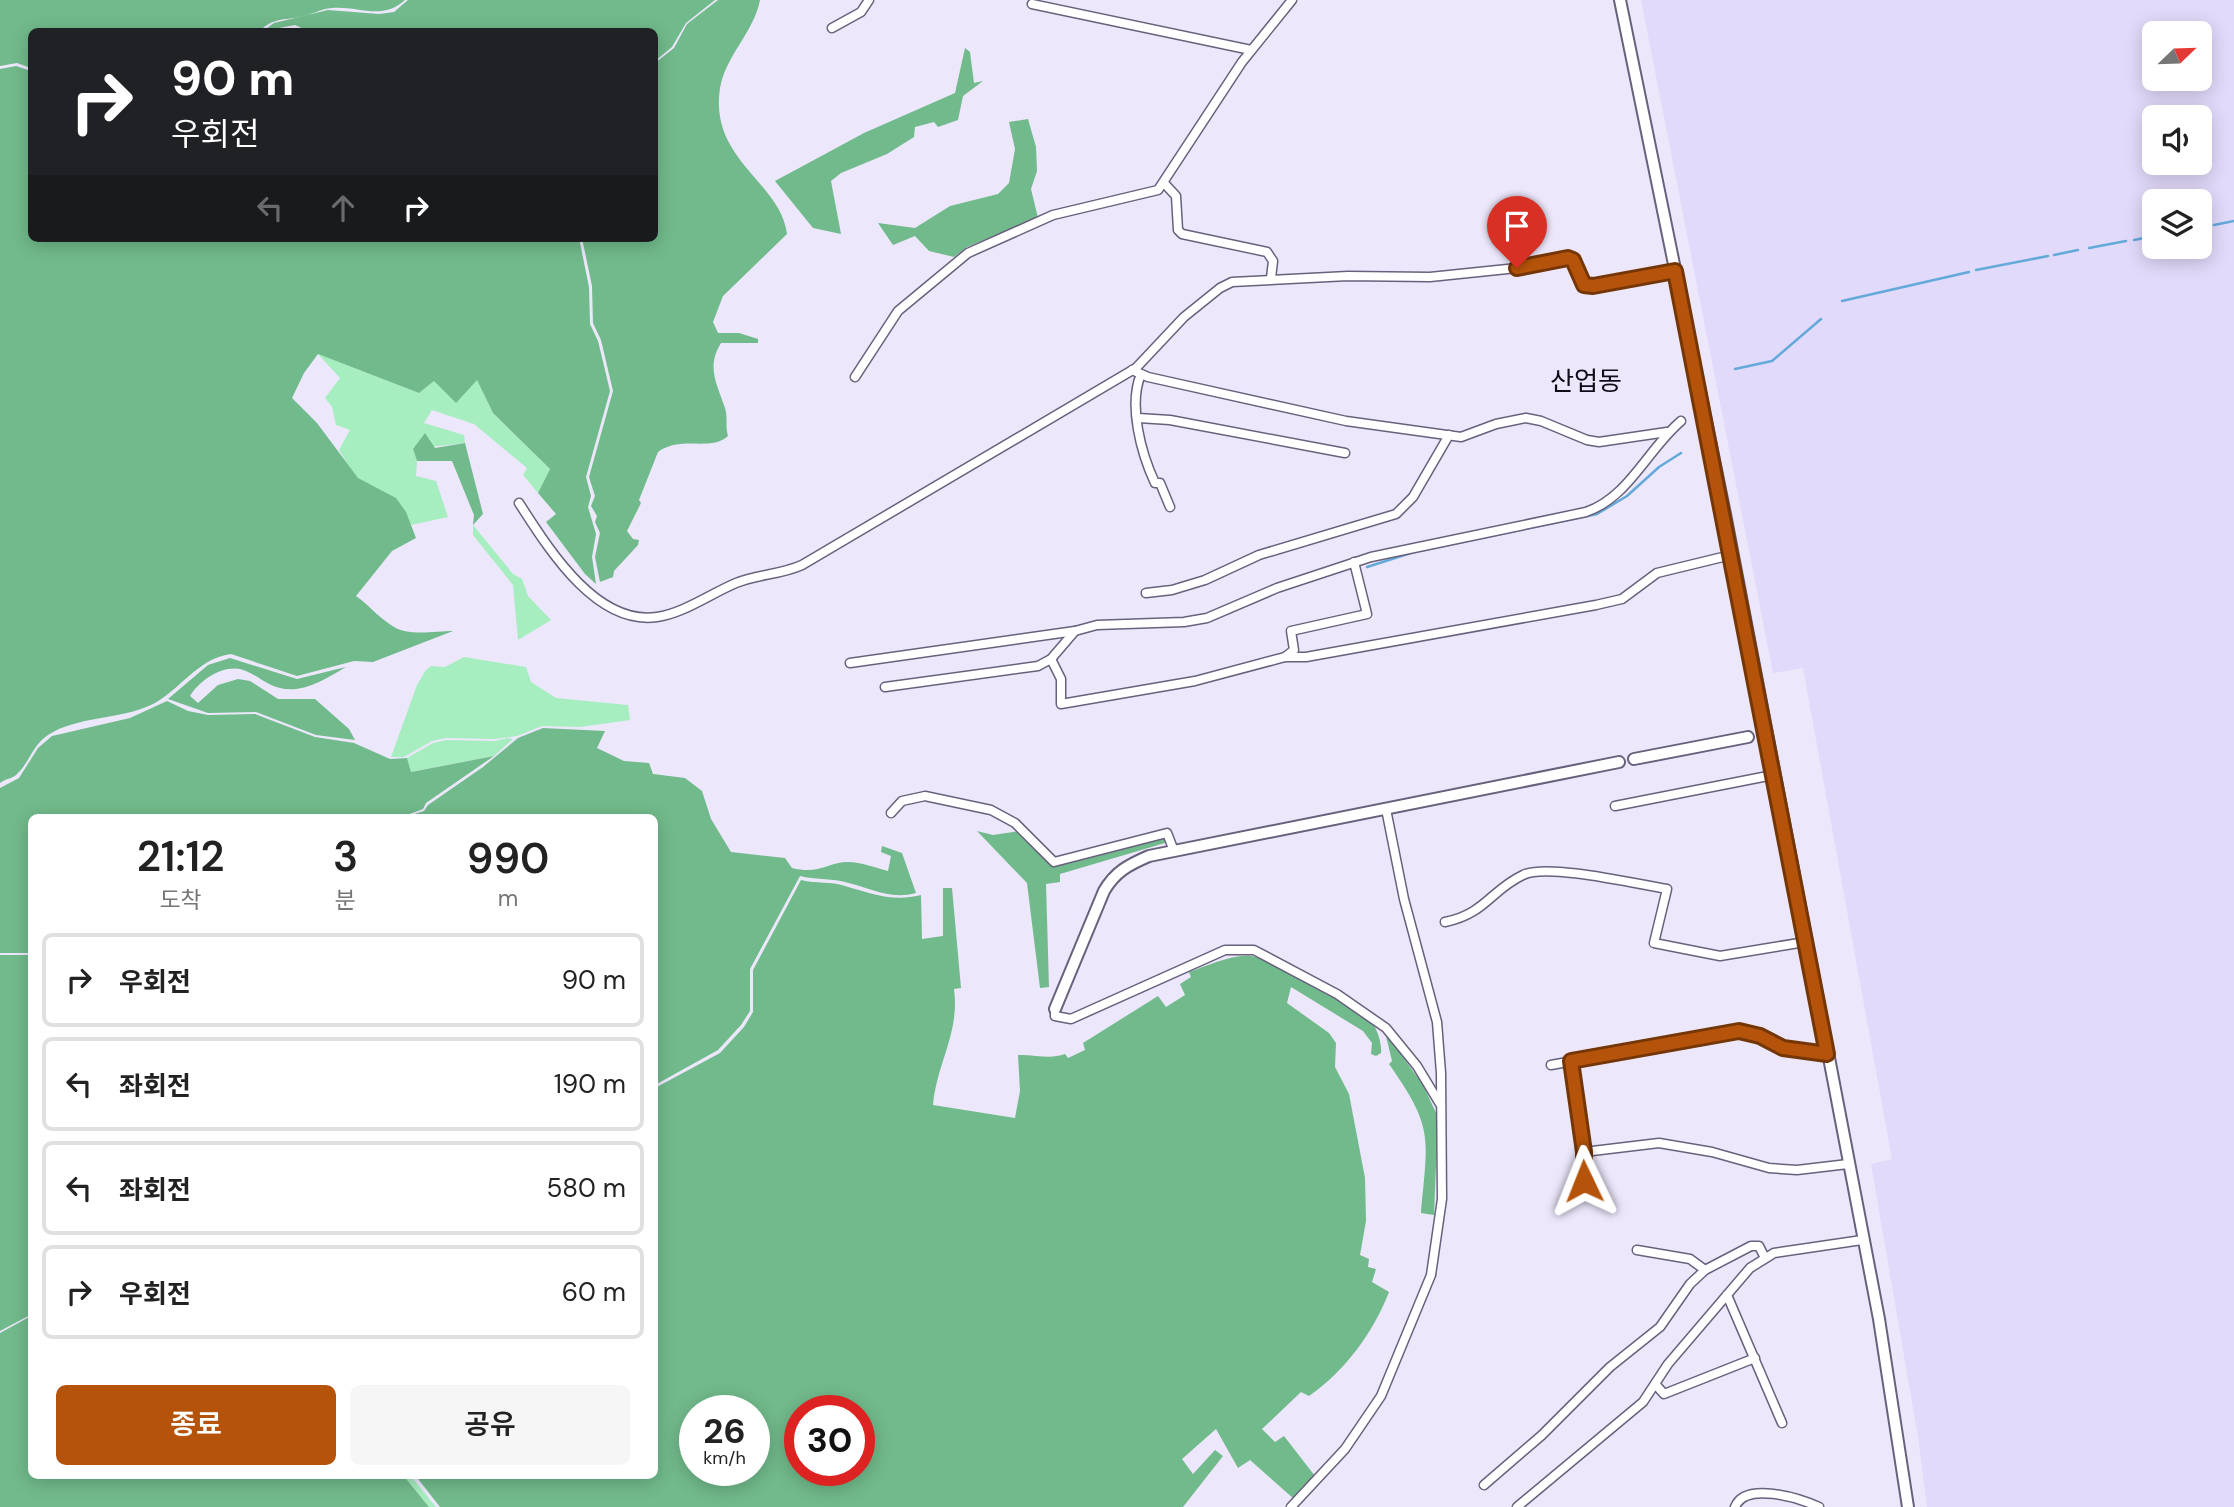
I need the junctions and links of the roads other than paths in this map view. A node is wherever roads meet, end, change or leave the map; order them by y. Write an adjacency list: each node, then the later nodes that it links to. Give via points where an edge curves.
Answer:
1 (869, 0): 5 (street, via 861,12)
2 (1292, 0): 6 (street)
3 (1620, 0): 8 (main road)
4 (1032, 4): 6 (street)
5 (832, 28)
6 (1251, 50): 7 (street)
7 (1164, 183): 9 (street, via 1176,196 1182,234 1267,252 1273,261); 11 (street, via 1151,194 1052,215 968,253 898,311)
8 (1675, 271): 9 (street, via 1584,285 1568,258 1430,277); 19 (main road)
9 (1271, 278): 10 (street, via 1239,280 1220,288 1184,317)
10 (1137, 372): 12 (street); 15 (street, via 1346,421); 17 (street, via 802,565 784,574 736,583 657,617 623,613 591,593 551,553)
11 (855, 377)
12 (1138, 418): 16 (street); 18 (street, via 1147,465)
13 (1681, 421): 14 (street)
14 (1669, 432): 15 (street, via 1600,442 1526,418 1469,435); 20 (street, via 1620,493 1602,507)
15 (1449, 435): 21 (street, via 1413,497 1396,514 1259,555 1205,580)
16 (1345, 453)
17 (519, 503)
18 (1170, 507)
19 (1731, 555): 23 (street, via 1657,573 1622,599 1596,605); 30 (main road)
20 (1354, 562): 22 (street, via 1207,618 1097,625); 23 (street, via 1367,614 1291,631 1294,650)
21 (1146, 593)
22 (1075, 631): 24 (street); 25 (street)
23 (1285, 657): 24 (street, via 1195,681 1061,704 1060,679)
24 (1051, 659): 26 (street, via 1017,670)
25 (850, 663)
26 (885, 687)
27 (1748, 737): 28 (main road)
28 (1634, 759)
29 (1619, 762): 32 (main road)
30 (1773, 775): 31 (street); 36 (main road)
31 (1615, 806)
32 (1386, 809): 34 (main road); 41 (street, via 1404,899 1433,999 1440,1047)
33 (891, 813): 34 (street, via 902,801 925,796 991,810 1015,823 1055,862 1167,832)
34 (1174, 851): 37 (main road, via 1134,862 1112,877)
35 (1445, 922): 36 (street, via 1483,907 1520,876 1545,870 1667,889 1654,943 1720,956)
36 (1805, 942): 38 (main road)
37 (1055, 1009): 41 (street, via 1059,1019 1071,1019 1226,950 1254,950 1337,994 1386,1028)
38 (1827, 1054): 39 (street, via 1783,1048 1739,1031); 43 (main road)
39 (1571, 1061): 40 (street); 42 (street)
40 (1552, 1065)
41 (1440, 1104): 54 (street, via 1442,1199 1424,1297 1381,1396 1358,1432)
42 (1584, 1152): 43 (street, via 1659,1143 1769,1168); 44 (street)
43 (1848, 1164): 45 (main road)
44 (1584, 1181)
45 (1862, 1240): 47 (street); 58 (main road, via 1896,1416)
46 (1637, 1250): 48 (street, via 1690,1259)
47 (1765, 1258): 48 (street, via 1759,1246 1751,1246); 49 (street)
48 (1705, 1270): 53 (street, via 1690,1283 1660,1327 1610,1367)
49 (1727, 1295): 50 (street); 51 (street, via 1668,1364)
50 (1755, 1358): 51 (street, via 1664,1394); 52 (street)
51 (1656, 1385): 55 (street, via 1623,1421)
52 (1782, 1423)
53 (1484, 1485)
54 (1291, 1507)
55 (1517, 1507)
56 (1735, 1507): 57 (street, via 1745,1494 1764,1493)
57 (1819, 1507)
58 (1908, 1507)

